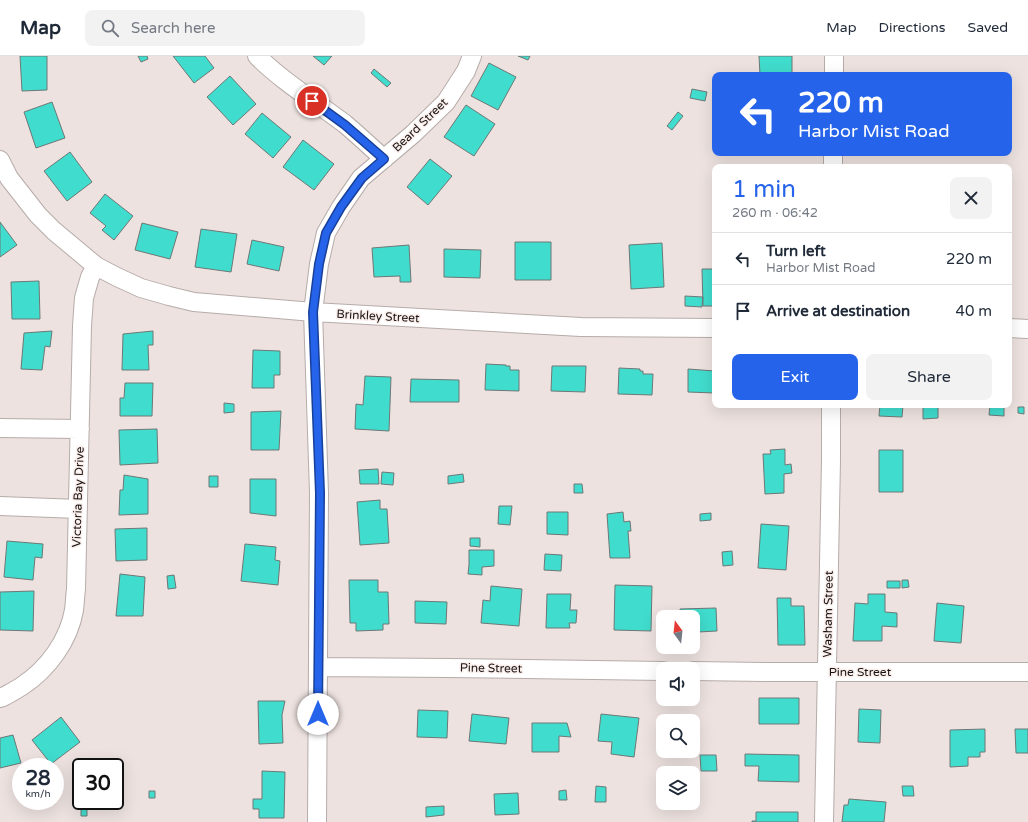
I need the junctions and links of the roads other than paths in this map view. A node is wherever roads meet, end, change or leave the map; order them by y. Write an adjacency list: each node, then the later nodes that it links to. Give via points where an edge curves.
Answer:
1 (257, 56): 5 (street)
2 (472, 56): 5 (street, Beard Street, via 466,71 446,102)
3 (834, 56): 4 (street)
4 (834, 72)
5 (384, 159): 8 (street, Beard Street, via 362,178 326,233)
6 (0, 160): 7 (street, Brinkley Street, via 10,178 38,215)
7 (96, 266): 8 (street, Brinkley Street, via 140,288 194,302); 14 (street, Victoria Bay Drive, via 84,298)
8 (313, 312): 9 (street, Brinkley Street, via 581,327); 17 (street, Beard Street, via 320,493)
9 (712, 328)
10 (1012, 328): 11 (street)
11 (1028, 328)
12 (831, 408): 20 (street, Washam Street)
13 (0, 428): 14 (street)
14 (80, 429): 16 (street, Victoria Bay Drive)
15 (0, 506): 16 (street)
16 (78, 509): 22 (street, Victoria Bay Drive, via 74,610 69,630 61,646 38,673 23,686)
17 (318, 667): 18 (street, Pine Street); 23 (street, Beard Street)
18 (656, 671)
19 (700, 671): 20 (street, Pine Street)
20 (827, 672): 21 (street, Pine Street); 24 (street, Washam Street)
21 (1028, 672)
22 (0, 698)
23 (317, 822)
24 (824, 822)

